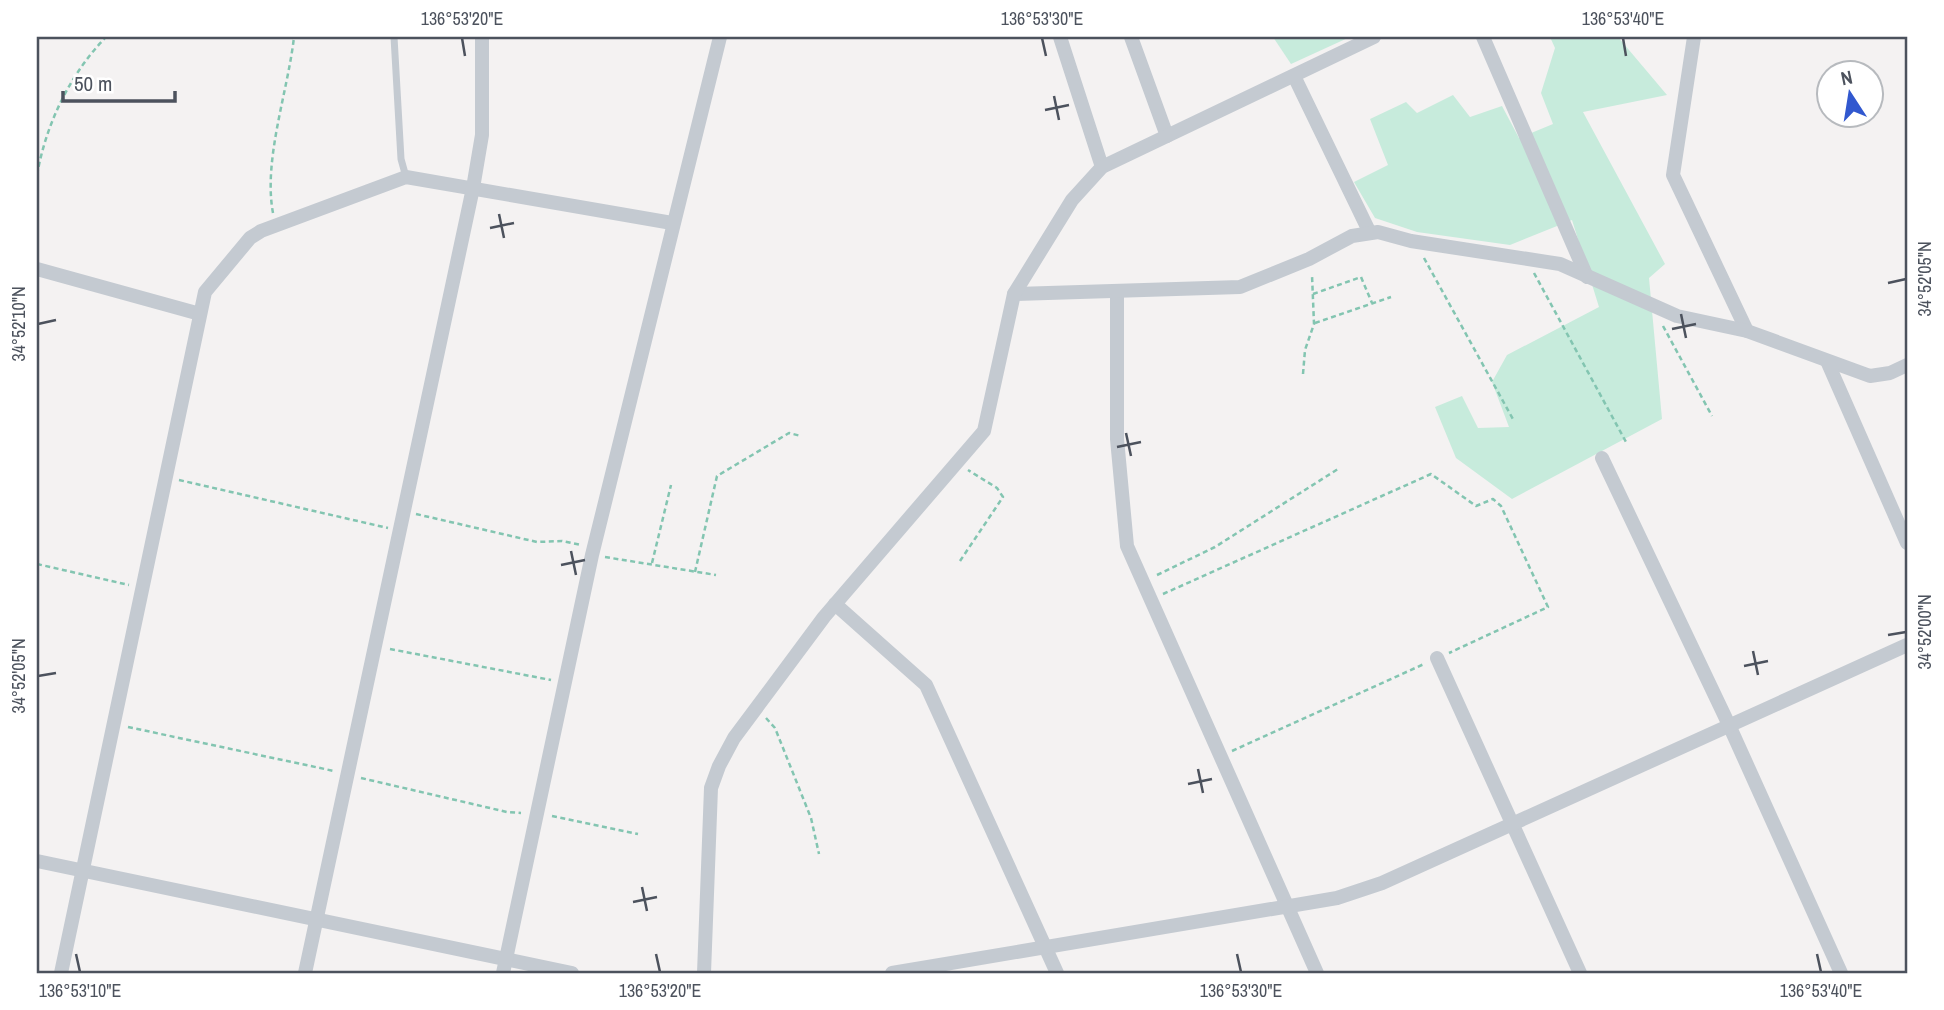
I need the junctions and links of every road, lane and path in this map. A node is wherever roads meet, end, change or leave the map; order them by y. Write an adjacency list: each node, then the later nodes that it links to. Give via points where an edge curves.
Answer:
1 (106, 37): 14 (path, via 70,84 47,136)
2 (294, 37): 19 (path, via 270,190)
3 (394, 37): 15 (lane)
4 (482, 37): 16 (street, via 482,135)
5 (720, 37): 18 (street)
6 (1060, 37): 13 (street)
7 (1131, 37): 12 (street)
8 (1374, 37): 11 (street)
9 (1483, 37): 26 (street)
10 (1694, 37): 35 (street, via 1673,175)
11 (1294, 76): 12 (street); 20 (street)
12 (1167, 136): 13 (street)
13 (1102, 167): 28 (street, via 1072,200)
14 (37, 175)
15 (406, 177): 16 (street); 19 (street)
16 (473, 188): 18 (street); 48 (street)
17 (37, 215): 22 (path)
18 (673, 223): 51 (street)
19 (277, 224): 33 (street, via 250,238 205,292)
20 (1368, 231): 21 (street); 23 (street)
21 (1417, 242): 24 (street); 40 (path)
22 (37, 248)
23 (1309, 259): 27 (street, via 1240,287); 29 (path)
24 (1531, 261): 26 (street, via 1560,264); 42 (path)
25 (37, 269): 33 (street)
26 (1587, 276): 32 (street)
27 (1117, 291): 28 (street); 57 (street, via 1116,439 1121,496 1127,546)
28 (1014, 294): 44 (street, via 988,422)
29 (1313, 294): 31 (path, via 1361,277); 34 (path)
30 (1391, 296): 31 (path)
31 (1372, 303): 34 (path)
32 (1661, 310): 35 (street); 39 (path, via 1662,323)
33 (200, 314): 46 (street)
34 (1314, 324): 38 (path)
35 (1747, 331): 36 (street)
36 (1827, 361): 37 (street, via 1870,376); 50 (street)
37 (1907, 365)
38 (1303, 374)
39 (1712, 415)
40 (1514, 421)
41 (801, 436): 55 (path, via 789,433 717,476)
42 (1626, 442)
43 (1602, 458): 67 (street)
44 (956, 463): 52 (path, via 997,488 1003,497); 60 (street)
45 (1338, 469): 57 (path, via 1215,547)
46 (166, 477): 49 (path); 58 (street)
47 (671, 485): 54 (path)
48 (402, 509): 49 (street); 51 (path, via 537,542 562,541)
49 (398, 530): 61 (street)
50 (1907, 543)
51 (593, 552): 54 (path); 64 (street)
52 (960, 561)
53 (37, 564): 58 (path)
54 (652, 565): 55 (path)
55 (695, 572): 56 (path)
56 (716, 575)
57 (1143, 582): 59 (street)
58 (142, 588): 66 (street)
59 (1151, 599): 63 (path, via 1431,474 1476,506 1493,499 1501,506 1548,607); 68 (street)
60 (835, 604): 65 (street); 78 (street, via 926,685)
61 (373, 644): 64 (path, via 524,677); 69 (street)
62 (1907, 645): 67 (street)
63 (1437, 658): 68 (path); 71 (street)
64 (565, 681): 70 (street)
65 (756, 708): 73 (path, via 775,729 786,754 811,818); 83 (street, via 729,748 711,788)
66 (114, 724): 69 (path); 75 (street)
67 (1729, 725): 71 (street); 88 (street)
68 (1219, 756): 76 (street)
69 (346, 773): 70 (path, via 507,812); 77 (street)
70 (537, 813): 72 (path); 79 (street)
71 (1511, 824): 76 (street, via 1382,883); 87 (street)
72 (638, 834)
73 (819, 854)
74 (37, 861): 75 (street)
75 (83, 871): 77 (street); 80 (street)
76 (1288, 909): 78 (street); 86 (street)
77 (316, 921): 79 (street); 81 (street)
78 (1045, 948): 84 (street); 85 (street)
79 (504, 967): 82 (street)
80 (61, 973)
81 (305, 973)
82 (572, 973)
83 (704, 973)
84 (892, 973)
85 (1057, 973)
86 (1317, 973)
87 (1580, 973)
88 (1841, 973)

